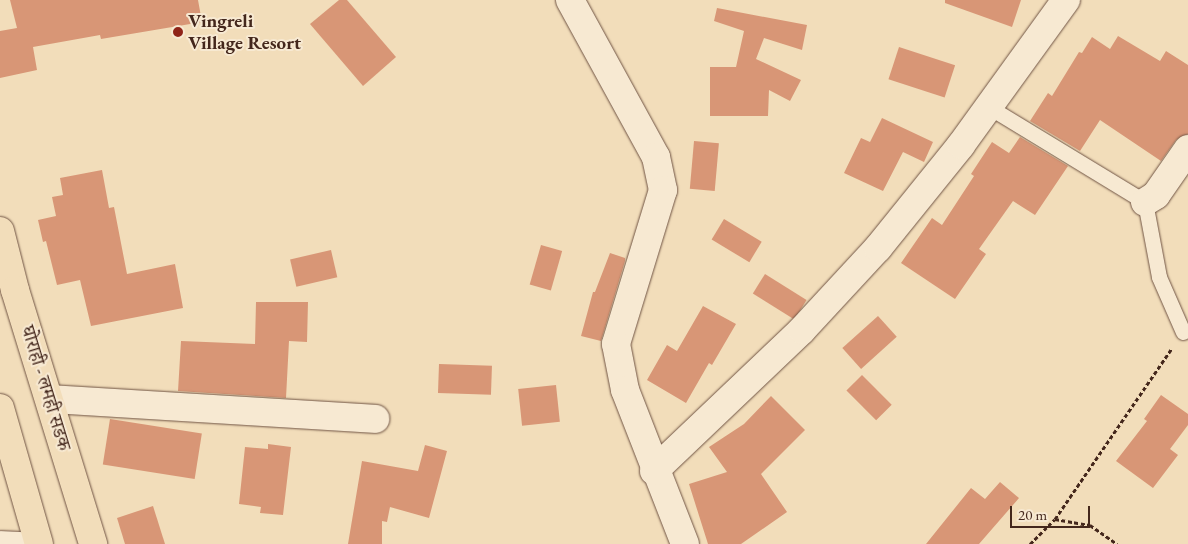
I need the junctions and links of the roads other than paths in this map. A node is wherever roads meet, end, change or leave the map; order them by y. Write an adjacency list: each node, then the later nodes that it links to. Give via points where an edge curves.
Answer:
1 (570, 0): 11 (street, via 656,157 663,190 616,344 624,390)
2 (1066, 0): 3 (street)
3 (989, 107): 5 (lane); 11 (street, via 872,255 802,330)
4 (1188, 149): 5 (street, via 1156,194)
5 (1145, 202): 7 (lane, via 1159,277)
6 (0, 231): 8 (main road, घोराही - लमही सडक, via 15,290)
7 (1183, 332)
8 (50, 398): 10 (street); 14 (main road, घोराही - लमही सडक)
9 (0, 408): 13 (main road)
10 (375, 419)
11 (654, 471): 15 (street)
12 (0, 538): 13 (lane)
13 (38, 542)
14 (93, 544)
15 (685, 544)

